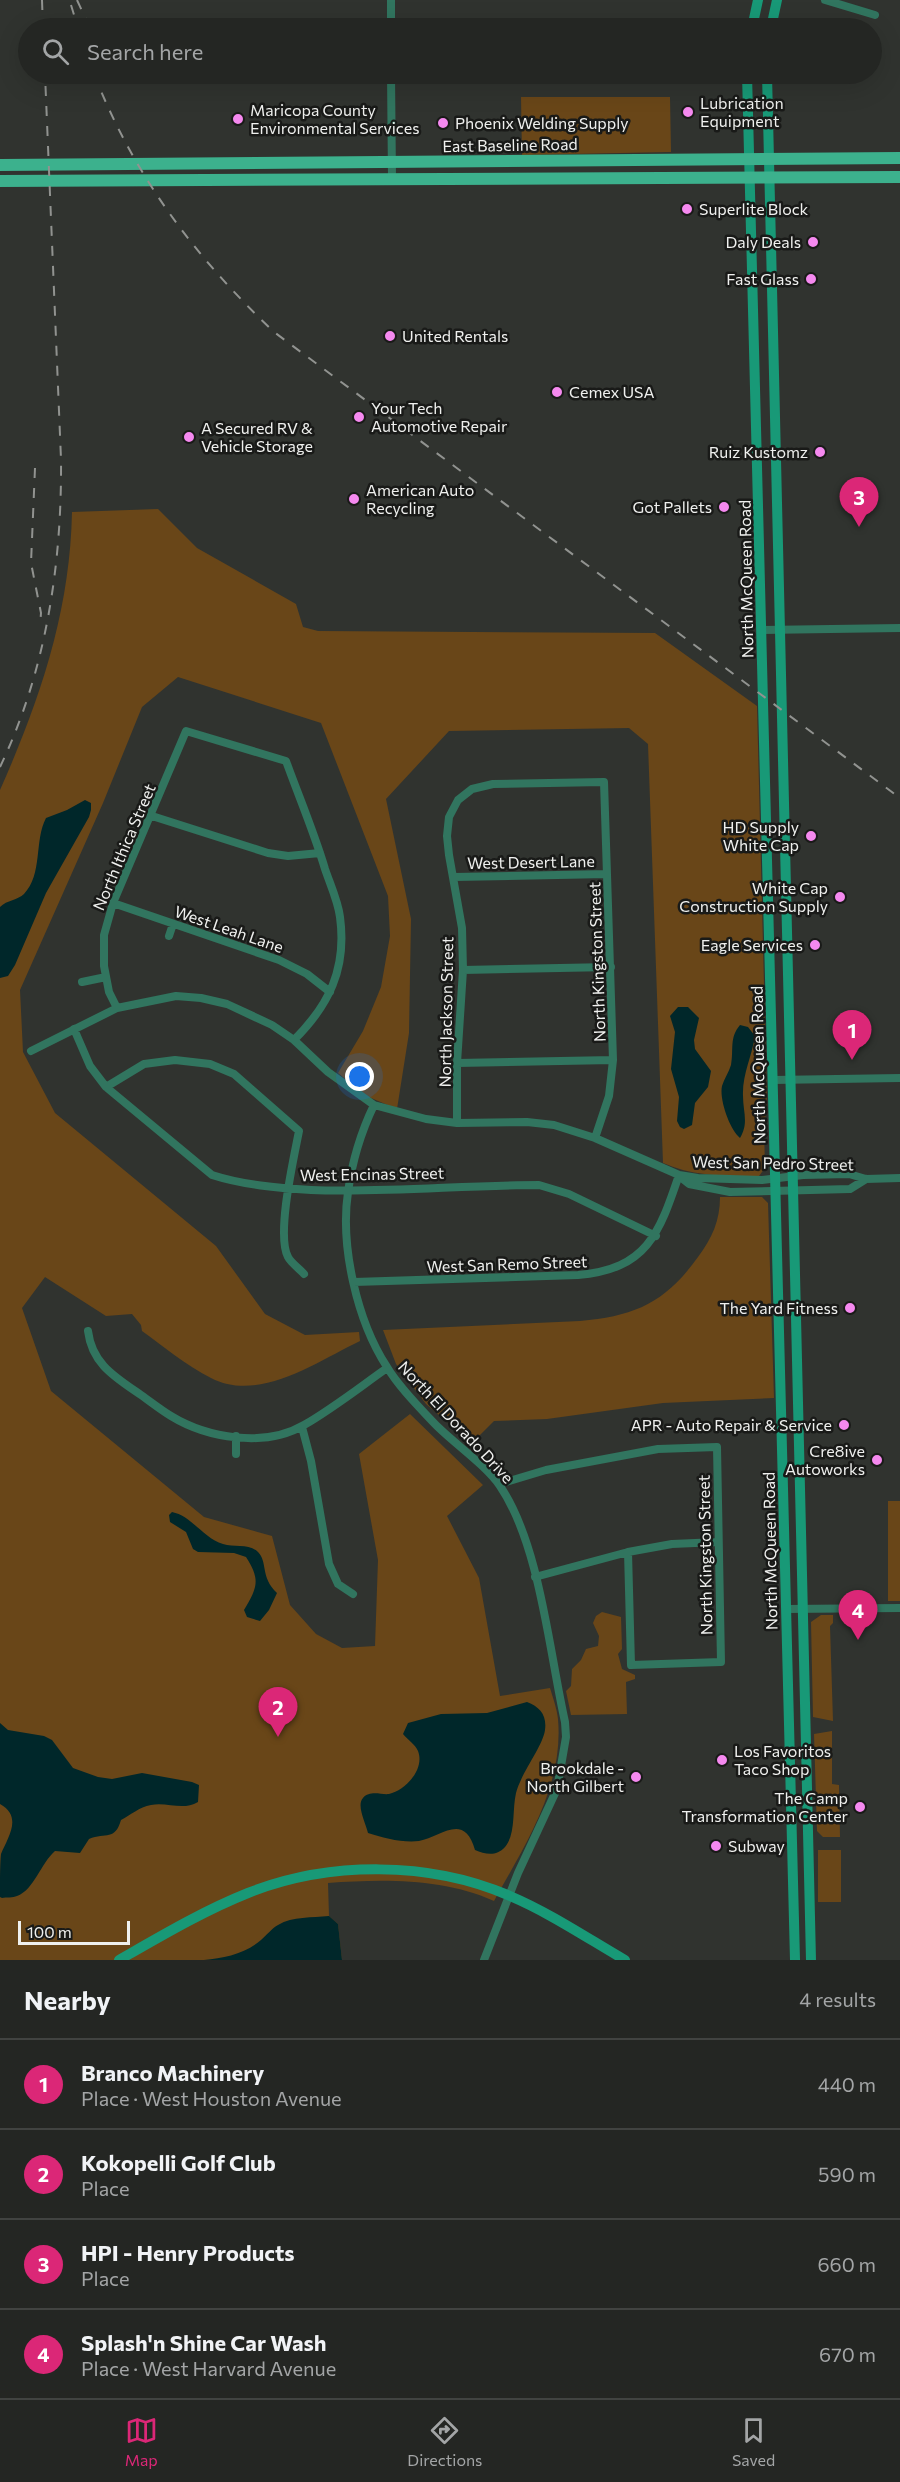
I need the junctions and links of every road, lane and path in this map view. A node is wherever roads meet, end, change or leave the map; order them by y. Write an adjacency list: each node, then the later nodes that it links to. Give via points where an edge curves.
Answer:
1 (391, 0): 6 (street)
2 (758, 0): 7 (main road)
3 (777, 0): 8 (main road)
4 (825, 0): 5 (street)
5 (875, 15)
6 (391, 18)
7 (754, 18)
8 (773, 18)
9 (391, 84): 14 (street)
10 (747, 84): 19 (main road, North McQueen Road)
11 (767, 84): 20 (main road, North McQueen Road)
12 (900, 158): 20 (main road, East Baseline Road)
13 (602, 160): 15 (main road, East Baseline Road); 19 (main road, East Baseline Road); 22 (main road, via 582,168 525,170)
14 (391, 162): 15 (main road, East Baseline Road); 17 (main road, East Baseline Road); 24 (street)
15 (507, 162): 25 (main road, via 498,170 467,172)
16 (223, 163): 17 (main road, East Baseline Road); 18 (main road, East Baseline Road); 26 (main road, via 180,174)
17 (274, 163): 23 (main road, via 264,171)
18 (0, 165)
19 (749, 168): 20 (main road, East Baseline Road); 20 (main road, East Baseline Road); 22 (main road, East Baseline Road); 28 (main road, North McQueen Road)
20 (769, 169): 21 (main road, East Baseline Road); 29 (main road, North McQueen Road)
21 (900, 177)
22 (519, 178): 25 (main road, East Baseline Road)
23 (226, 179): 24 (main road, East Baseline Road); 26 (main road, East Baseline Road)
24 (392, 179): 25 (main road, East Baseline Road)
25 (444, 179)
26 (174, 180): 27 (main road, East Baseline Road)
27 (0, 181)
28 (755, 370): 29 (main road); 31 (main road, North McQueen Road)
29 (774, 370): 32 (main road, North McQueen Road)
30 (900, 628): 32 (street)
31 (762, 630): 32 (street); 37 (main road, North McQueen Road)
32 (779, 630): 36 (main road, North McQueen Road)
33 (604, 782): 38 (street, North Kingston Street); 39 (street, North Jackson Street, via 493,784 472,789 458,800 449,817 447,836)
34 (152, 816): 35 (street, via 268,853); 35 (street, North Ithica Street, via 186,731 286,761); 40 (street, North Ithica Street)
35 (320, 853): 47 (street, via 340,916 341,954)
36 (785, 867): 37 (main road); 55 (main road, North McQueen Road)
37 (768, 868): 56 (main road, North McQueen Road)
38 (607, 874): 39 (street, West Desert Lane); 43 (street, North Kingston Street)
39 (454, 877): 44 (street, North Jackson Street, via 462,928)
40 (113, 903): 41 (street, West Leah Lane); 45 (street, North Ithica Street, via 104,934)
41 (173, 924): 42 (street); 47 (street, West Leah Lane, via 279,960 307,974)
42 (169, 936)
43 (611, 967): 44 (street); 52 (street, North Kingston Street)
44 (462, 970): 53 (street, North Jackson Street)
45 (106, 977): 46 (street); 48 (street, North Ithica Street)
46 (82, 982)
47 (330, 992): 50 (street, via 315,1019)
48 (117, 1008): 49 (street, West San Pedro Street); 50 (street, West San Pedro Street, via 176,996 201,998 252,1015)
49 (74, 1029): 51 (street, West San Pedro Street); 57 (street, West Encinas Street, via 90,1066)
50 (294, 1041): 58 (street, West San Pedro Street)
51 (31, 1051)
52 (614, 1060): 53 (street); 60 (street, North Kingston Street, via 609,1096)
53 (457, 1063): 59 (street, North Jackson Street)
54 (900, 1078): 55 (street)
55 (791, 1079): 56 (street); 62 (main road, North McQueen Road)
56 (773, 1080): 63 (main road, North McQueen Road)
57 (106, 1087): 66 (street, West Encinas Street, via 212,1175); 66 (street, via 144,1064 175,1060 210,1064 234,1074 299,1131)
58 (374, 1105): 59 (street, West San Pedro Street); 67 (street, North El Dorado Drive, via 361,1133)
59 (457, 1123): 60 (street, West San Pedro Street, via 527,1122 554,1125)
60 (595, 1138): 61 (street, West San Pedro Street)
61 (678, 1175): 63 (street, West San Pedro Street, via 720,1180); 68 (street, West San Pedro Street, via 689,1184 708,1189); 70 (street, West San Remo Street)
62 (793, 1178): 63 (street, West San Pedro Street); 64 (street, West San Pedro Street, via 849,1174); 69 (main road, North McQueen Road)
63 (776, 1179): 68 (main road, North McQueen Road)
64 (866, 1179): 65 (street, West San Pedro Street); 69 (street, West San Pedro Street, via 850,1189)
65 (900, 1179)
66 (287, 1188): 67 (street, West Encinas Street); 71 (street, via 287,1257)
67 (348, 1191): 70 (street, West Encinas Street, via 539,1185 569,1194); 72 (street, North El Dorado Drive, via 346,1216)
68 (776, 1191): 69 (street, West San Pedro Street); 84 (main road, North McQueen Road)
69 (793, 1191): 85 (main road, North McQueen Road)
70 (656, 1236): 72 (street, West San Remo Street, via 638,1254 614,1269 596,1274)
71 (304, 1274)
72 (354, 1282): 74 (street, North El Dorado Drive, via 366,1322)
73 (88, 1331): 76 (street, via 93,1354 124,1383 171,1417 216,1435)
74 (387, 1368): 75 (street); 78 (street, North El Dorado Drive, via 434,1424)
75 (302, 1426): 76 (street, via 275,1436); 82 (street, via 329,1564 338,1584)
76 (236, 1436): 77 (street)
77 (236, 1454)
78 (499, 1484): 79 (street, North Kingston Street, via 546,1470 658,1449 717,1447); 81 (street, North El Dorado Drive, via 529,1551)
79 (718, 1542): 80 (street); 80 (street, North Kingston Street, via 721,1662 631,1665)
80 (628, 1552): 81 (street)
81 (535, 1577): 88 (street, North El Dorado Drive, via 566,1737 557,1789)
82 (353, 1594)
83 (900, 1608): 85 (street)
84 (786, 1609): 85 (street); 86 (main road, North McQueen Road)
85 (803, 1609): 87 (main road, North McQueen Road)
86 (790, 1770): 87 (main road); 92 (main road, North McQueen Road)
87 (807, 1770): 93 (main road, North McQueen Road)
88 (509, 1895): 89 (main road, via 457,1878 420,1873 372,1869 325,1873 269,1885 230,1900); 90 (street, North El Dorado Drive); 91 (main road)
89 (119, 1960)
90 (484, 1960)
91 (625, 1960)
92 (795, 1960)
93 (812, 1960)

